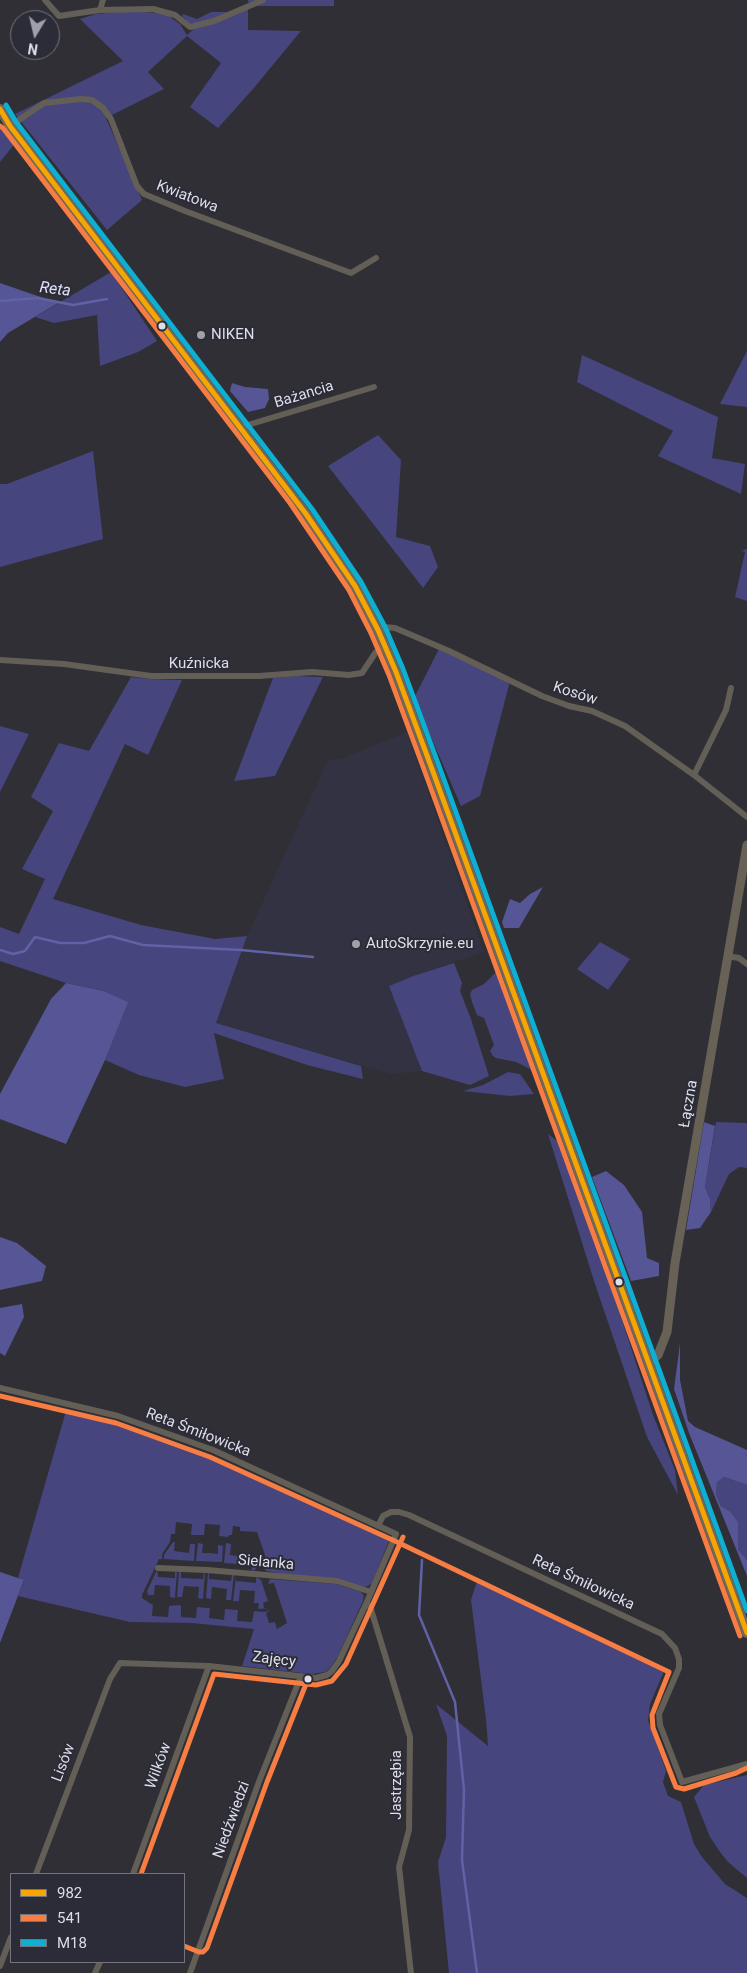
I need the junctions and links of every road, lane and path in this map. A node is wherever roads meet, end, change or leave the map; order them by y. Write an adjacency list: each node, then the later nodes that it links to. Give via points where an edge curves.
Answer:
1 (45, 0): 4 (street, via 59,16)
2 (103, 0): 4 (street)
3 (263, 0): 4 (street, via 214,21 190,27 175,15 153,9)
4 (100, 10)
5 (0, 109): 6 (main road)
6 (6, 122): 7 (street, Kwiatowa, via 44,103 92,100 111,120 137,186 144,194 351,273); 9 (main road)
7 (376, 258)
8 (374, 387): 9 (street, Bażancia)
9 (241, 427): 10 (main road, via 328,544)
10 (378, 630): 11 (main road); 14 (street, Kosów, via 390,627 404,632 542,696 592,711 625,726)
11 (385, 645): 12 (street, Kuźnicka, via 376,652 362,673 349,675 312,672 259,676 150,676 64,664); 19 (main road)
12 (0, 660)
13 (731, 688): 14 (street, via 726,710)
14 (694, 775): 15 (street, Kosów)
15 (747, 818)
16 (747, 845): 17 (street, Łączna)
17 (727, 956): 18 (street, via 739,958); 19 (street, Łączna, via 666,1332 658,1355)
18 (747, 964)
19 (649, 1363): 26 (main road)
20 (0, 1388): 21 (street, Reta Śmiłowicka, via 118,1416 214,1450)
21 (378, 1526): 22 (street, Reta Śmiłowicka); 32 (street, Reta Śmiłowicka, via 383,1516 391,1512 409,1515 662,1634 675,1648 679,1659 659,1714 660,1724 682,1782)
22 (396, 1534): 24 (street, Zajęcy)
23 (158, 1568): 24 (street, Sielanka, via 338,1581)
24 (371, 1592): 25 (street, Zajęcy)
25 (366, 1604): 29 (street, Zajęcy, via 332,1671 316,1678); 38 (street, Jastrzębia, via 370,1606 410,1737 409,1830 399,1867)
26 (747, 1633)
27 (120, 1663): 28 (street, Zajęcy); 33 (street, Lisów, via 110,1680)
28 (208, 1666): 29 (street, Zajęcy); 34 (street, Wilków)
29 (301, 1676): 37 (street, Niedźwiedzi)
30 (747, 1759): 32 (street)
31 (747, 1764): 32 (street)
32 (734, 1766)
33 (36, 1873)
34 (133, 1873)
35 (10, 1940): 36 (street)
36 (0, 1966)
37 (190, 1973)
38 (411, 1973)

